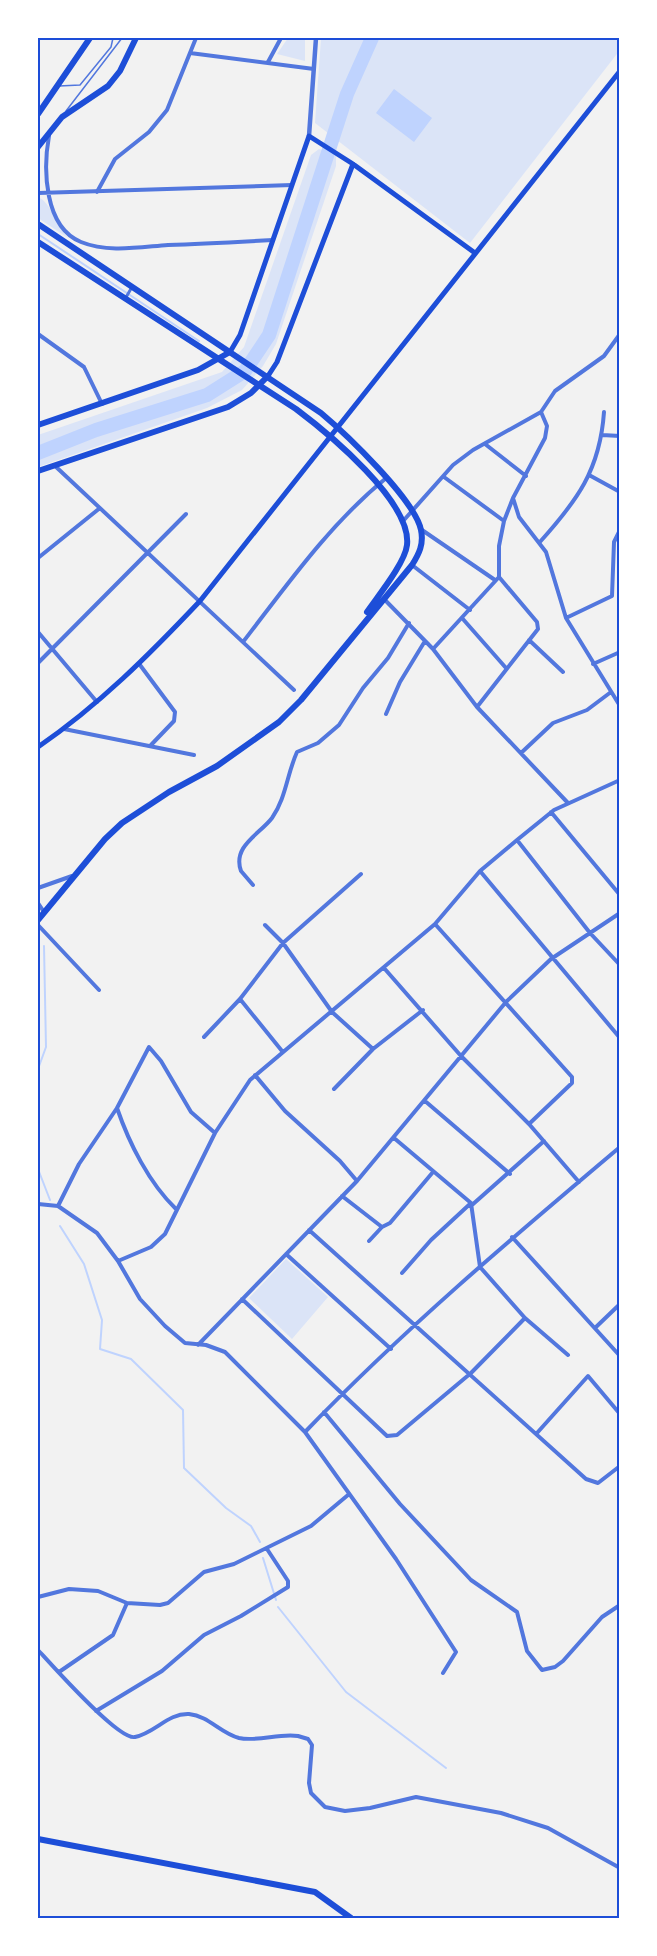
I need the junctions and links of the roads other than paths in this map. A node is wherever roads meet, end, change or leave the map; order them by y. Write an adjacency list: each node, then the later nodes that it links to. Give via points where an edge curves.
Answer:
1 (90, 38): 12 (main road)
2 (113, 38): 12 (lane, via 111,47 80,85)
3 (122, 38): 14 (lane)
4 (136, 38): 14 (main road, via 120,72 108,86)
5 (196, 38): 8 (street)
6 (281, 38): 9 (street)
7 (316, 38): 10 (street)
8 (190, 53): 9 (street); 22 (street, via 167,110 149,132 115,159)
9 (268, 62): 10 (street)
10 (314, 69): 16 (street)
11 (620, 71): 26 (main road)
12 (56, 85): 13 (main road)
13 (38, 114)
14 (62, 117): 15 (main road)
15 (49, 132): 17 (main road); 20 (street, via 44,161)
16 (309, 136): 18 (main road); 19 (main road)
17 (38, 147)
18 (353, 165): 26 (main road); 33 (main road, via 277,362)
19 (292, 185): 22 (street); 24 (main road)
20 (47, 191): 21 (street); 22 (street); 24 (street, via 60,223 69,234 95,246)
21 (38, 193)
22 (97, 193)
23 (38, 224): 27 (main road)
24 (273, 240): 31 (main road)
25 (39, 243): 28 (main road)
26 (475, 253): 39 (main road)
27 (132, 287): 28 (street); 31 (main road)
28 (125, 298): 32 (main road)
29 (38, 334): 35 (street, via 84,367)
30 (620, 334): 36 (street, via 604,356 555,391)
31 (232, 353): 32 (main road); 33 (main road)
32 (220, 359): 34 (main road); 35 (main road)
33 (267, 375): 34 (main road); 39 (main road)
34 (258, 383): 41 (main road); 44 (main road, via 228,407)
35 (102, 404): 38 (main road)
36 (541, 412): 43 (street); 46 (street, via 545,438)
37 (604, 412): 40 (street)
38 (38, 425)
39 (337, 427): 41 (main road); 49 (main road)
40 (602, 435): 42 (street); 47 (street)
41 (331, 436): 50 (main road); 66 (main road)
42 (620, 436)
43 (485, 444): 46 (street); 48 (street, via 453,465)
44 (54, 465): 45 (main road); 53 (street)
45 (38, 471)
46 (526, 476): 52 (street)
47 (589, 476): 51 (street); 60 (street, via 570,509)
48 (444, 477): 54 (street); 57 (street)
49 (385, 479): 50 (street); 54 (main road)
50 (378, 485): 56 (main road); 74 (street, via 320,544)
51 (620, 492)
52 (513, 498): 57 (street); 60 (street, via 519,517)
53 (100, 508): 61 (street); 62 (street)
54 (412, 512): 56 (street); 58 (main road)
55 (186, 514): 61 (street)
56 (404, 520): 65 (main road, via 407,546)
57 (504, 521): 64 (street)
58 (421, 530): 63 (main road, via 420,552); 64 (street)
59 (620, 530): 69 (street, via 614,542 612,596)
60 (539, 543): 69 (street, via 553,568)
61 (149, 554): 66 (street); 75 (street)
62 (38, 558)
63 (412, 565): 65 (main road); 67 (street)
64 (497, 579): 67 (street); 72 (street, via 537,622 538,629)
65 (381, 596): 70 (street); 100 (main road, via 301,700 279,722 217,766 122,823)
66 (200, 602): 74 (street); 80 (main road)
67 (470, 610): 68 (street)
68 (462, 618): 76 (street); 81 (street)
69 (567, 618): 79 (street)
70 (409, 622): 73 (street); 101 (street, via 339,725 318,743 297,752 276,811 245,844 241,855 241,871)
71 (38, 632): 75 (street)
72 (529, 640): 81 (street); 82 (street)
73 (425, 641): 76 (street); 88 (street)
74 (243, 642): 83 (street)
75 (51, 648): 78 (street); 85 (street)
76 (433, 649): 87 (street)
77 (620, 652): 79 (street)
78 (38, 663)
79 (592, 664): 84 (street)
80 (140, 665): 85 (main road); 90 (street, via 175,712 174,721)
81 (506, 668): 87 (street)
82 (563, 672)
83 (294, 690)
84 (611, 692): 86 (street); 92 (street, via 587,710 553,723)
85 (98, 702): 89 (main road)
86 (620, 706)
87 (477, 707): 92 (street)
88 (386, 714)
89 (64, 729): 90 (street); 91 (main road)
90 (151, 745): 93 (street)
91 (38, 747)
92 (521, 753): 95 (street)
93 (194, 755)
94 (620, 780): 95 (street)
95 (568, 803): 96 (street)
96 (551, 812): 97 (street); 103 (street)
97 (517, 840): 98 (street); 111 (street)
98 (480, 871): 108 (street); 113 (street)
99 (361, 874): 112 (street)
100 (72, 876): 102 (street); 105 (main road)
101 (253, 885)
102 (38, 888)
103 (620, 895)
104 (38, 903): 105 (street)
105 (44, 912): 107 (main road)
106 (620, 913): 111 (street)
107 (38, 920)
108 (435, 924): 115 (street); 118 (street)
109 (38, 925): 116 (street)
110 (265, 926): 112 (street)
111 (590, 933): 113 (street); 114 (street)
112 (283, 943): 117 (street); 120 (street)
113 (551, 959): 118 (street); 122 (street)
114 (620, 965)
115 (384, 968): 119 (street); 120 (street)
116 (99, 990)
117 (240, 999): 121 (street); 124 (street)
118 (506, 1002): 125 (street); 130 (street, via 573,1080)
119 (423, 1010): 123 (street); 125 (street)
120 (332, 1012): 123 (street); 124 (street)
121 (204, 1037)
122 (620, 1038)
123 (373, 1049): 127 (street)
124 (282, 1051): 126 (street)
125 (461, 1056): 128 (street); 130 (street)
126 (255, 1076): 131 (street); 137 (street)
127 (334, 1089)
128 (425, 1101): 132 (street); 136 (street)
129 (117, 1108): 131 (street, via 149,1047 162,1061 191,1112); 142 (street); 143 (street, via 158,1189)
130 (529, 1124): 133 (street)
131 (215, 1133): 143 (street)
132 (393, 1138): 135 (street); 137 (street)
133 (544, 1141): 136 (street); 138 (street)
134 (620, 1147): 138 (street)
135 (433, 1172): 141 (street); 144 (street, via 390,1223)
136 (510, 1174): 141 (street)
137 (357, 1181): 139 (street)
138 (579, 1182): 146 (street)
139 (342, 1196): 144 (street); 145 (street)
140 (38, 1204): 142 (street)
141 (472, 1204): 150 (street); 151 (street, via 431,1240)
142 (58, 1206): 149 (street, via 97,1233)
143 (176, 1209): 149 (street, via 159,1241)
144 (382, 1227): 147 (street)
145 (309, 1230): 148 (street); 155 (street)
146 (512, 1237): 150 (street); 156 (street)
147 (369, 1241)
148 (286, 1254): 152 (street); 158 (street)
149 (118, 1261): 157 (street, via 140,1299 165,1326 185,1343)
150 (480, 1268): 154 (street); 155 (street)
151 (402, 1273)
152 (242, 1299): 157 (street); 162 (street)
153 (620, 1304): 156 (street)
154 (525, 1318): 159 (street); 161 (street)
155 (415, 1327): 158 (street); 161 (street)
156 (596, 1327): 160 (street)
157 (197, 1345): 165 (street, via 225,1352)
158 (391, 1348): 162 (street)
159 (568, 1355)
160 (620, 1356)
161 (471, 1373): 162 (street, via 397,1435 387,1436); 166 (street)
162 (341, 1395): 163 (street)
163 (324, 1413): 165 (street); 172 (street, via 400,1504 471,1580 518,1612 527,1651 542,1670 563,1661 602,1617)
164 (620, 1414): 166 (street, via 588,1376)
165 (305, 1432): 168 (street)
166 (537, 1433): 167 (street, via 592,1483 604,1480)
167 (620, 1466)
168 (348, 1495): 169 (street, via 311,1526); 175 (street, via 456,1653)
169 (267, 1549): 171 (street, via 204,1572 168,1603); 176 (street, via 288,1587 204,1635 162,1671)
170 (38, 1597): 171 (street, via 69,1589 98,1591)
171 (127, 1603): 174 (street, via 113,1635)
172 (620, 1605)
173 (38, 1650): 174 (street)
174 (59, 1671): 176 (street)
175 (443, 1673)
176 (96, 1711): 178 (street, via 130,1738 188,1714 204,1718 237,1737 298,1736 312,1745 311,1793 325,1807 353,1810 416,1797 501,1812 549,1828)
177 (38, 1839): 179 (main road, via 315,1893)
178 (620, 1868)
179 (351, 1918)

